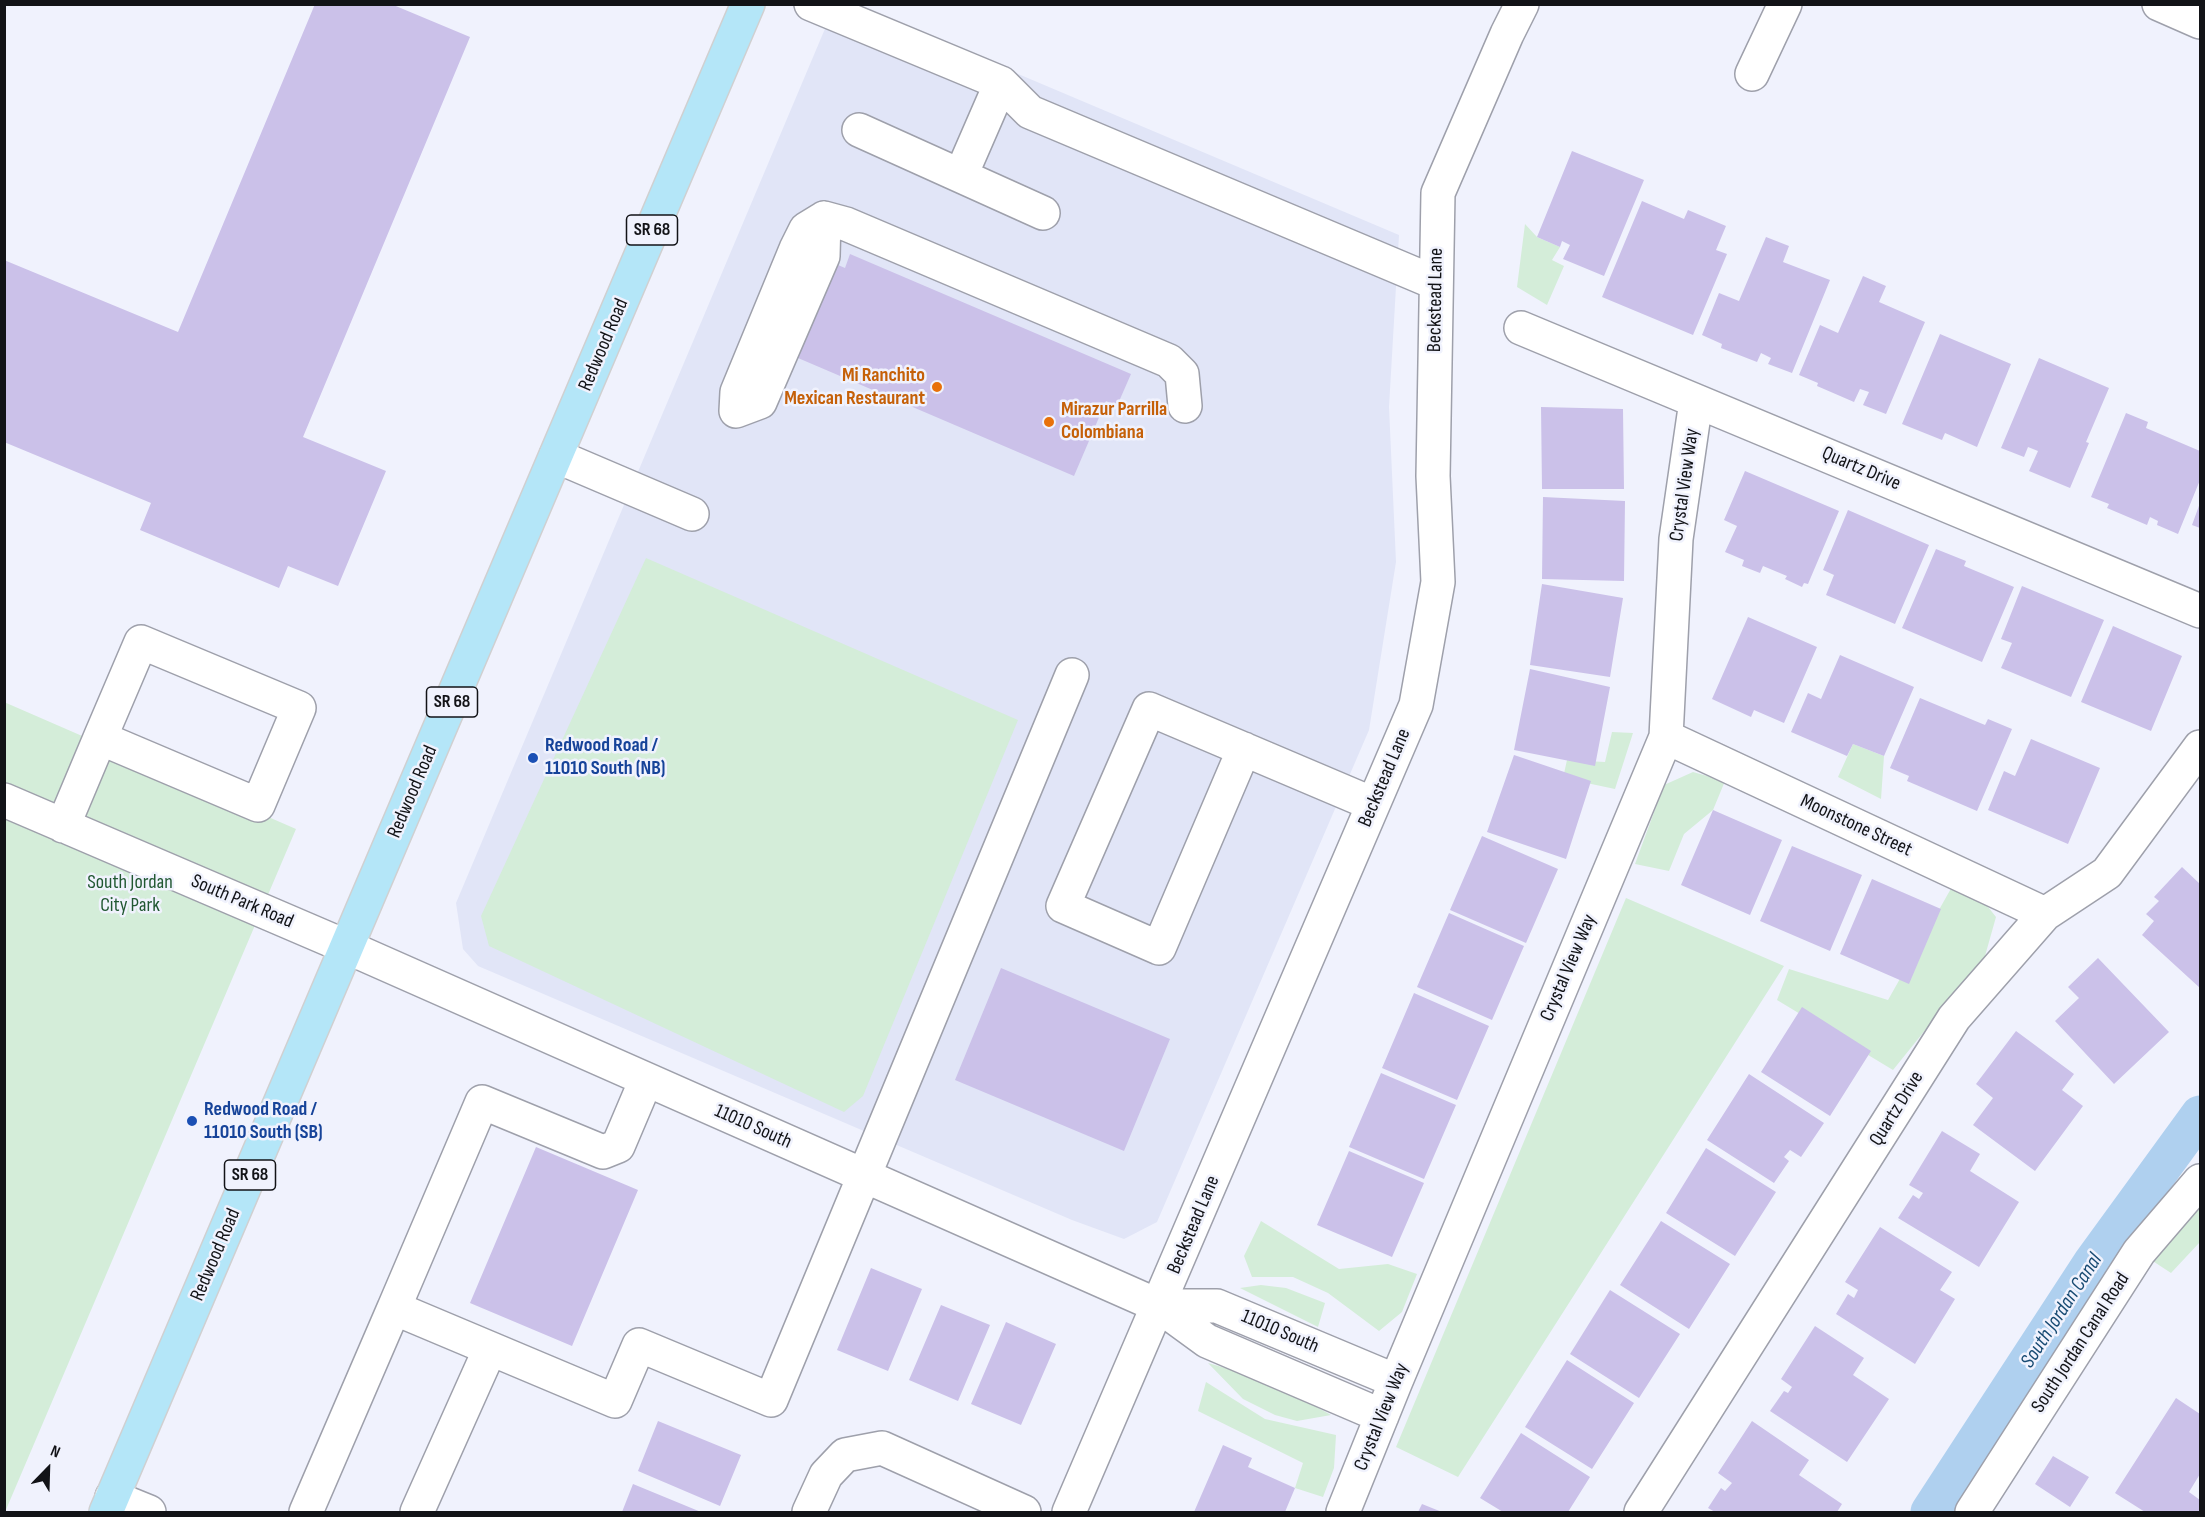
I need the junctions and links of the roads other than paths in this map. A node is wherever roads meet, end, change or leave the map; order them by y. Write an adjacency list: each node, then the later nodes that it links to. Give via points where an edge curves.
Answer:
1 (748, 4): 17 (main road, Redwood Road / SR 68)
2 (811, 4): 8 (street)
3 (1522, 4): 12 (street, Beckstead Lane, via 1438,193)
4 (1785, 4): 7 (street)
5 (2159, 4): 6 (street)
6 (2200, 22)
7 (1752, 74)
8 (1001, 83): 10 (street); 12 (street, via 1030,112)
9 (859, 130): 10 (street)
10 (961, 175): 11 (street)
11 (1043, 213)
12 (1436, 283): 26 (street, Beckstead Lane, via 1433,476 1438,582 1416,705)
13 (1521, 327): 14 (street, Quartz Drive)
14 (1696, 400): 19 (street, Quartz Drive); 21 (street, Crystal View Way, via 1676,538)
15 (1185, 406): 16 (street, via 1182,374 1169,361 824,218 806,229 796,249 737,392)
16 (736, 411)
17 (556, 456): 18 (street); 29 (main road, Redwood Road / SR 68)
18 (692, 514)
19 (2200, 611)
20 (1072, 675): 31 (street)
21 (1666, 737): 28 (street, Moonstone Street); 36 (street, Crystal View Way)
22 (100, 738): 22 (street, via 141,642 299,708 258,805); 27 (street)
23 (2200, 747): 28 (street, Quartz Drive, via 2107,873)
24 (1244, 749): 24 (street, via 1149,709 1063,906 1159,948); 26 (street)
25 (4, 800): 27 (street, South Park Road)
26 (1373, 804): 33 (street, Beckstead Lane)
27 (63, 826): 29 (street, South Park Road)
28 (2045, 914): 46 (street, Quartz Drive, via 1954,1018)
29 (347, 947): 30 (street, 11010 South); 38 (main road, Redwood Road / SR 68)
30 (646, 1080): 31 (street, 11010 South); 34 (street, via 618,1146 603,1152 482,1102)
31 (865, 1177): 33 (street, 11010 South); 35 (street, via 771,1400 639,1345 615,1401)
32 (2200, 1181): 47 (street, South Jordan Canal Road, via 2139,1252)
33 (1159, 1306): 36 (street, 11010 South, via 1217,1306); 37 (street, 11010 South, via 1207,1341); 44 (street, Beckstead Lane)
34 (394, 1308): 35 (street); 40 (street)
35 (490, 1349): 41 (street)
36 (1396, 1381): 37 (street, Crystal View Way)
37 (1382, 1416): 45 (street, Crystal View Way)
38 (109, 1505): 39 (street)
39 (149, 1512)
40 (306, 1512)
41 (417, 1512)
42 (809, 1512): 43 (street, via 826,1475 845,1455 882,1448)
43 (1024, 1512)
44 (1069, 1512)
45 (1343, 1512)
46 (1641, 1512)
47 (1972, 1512)

